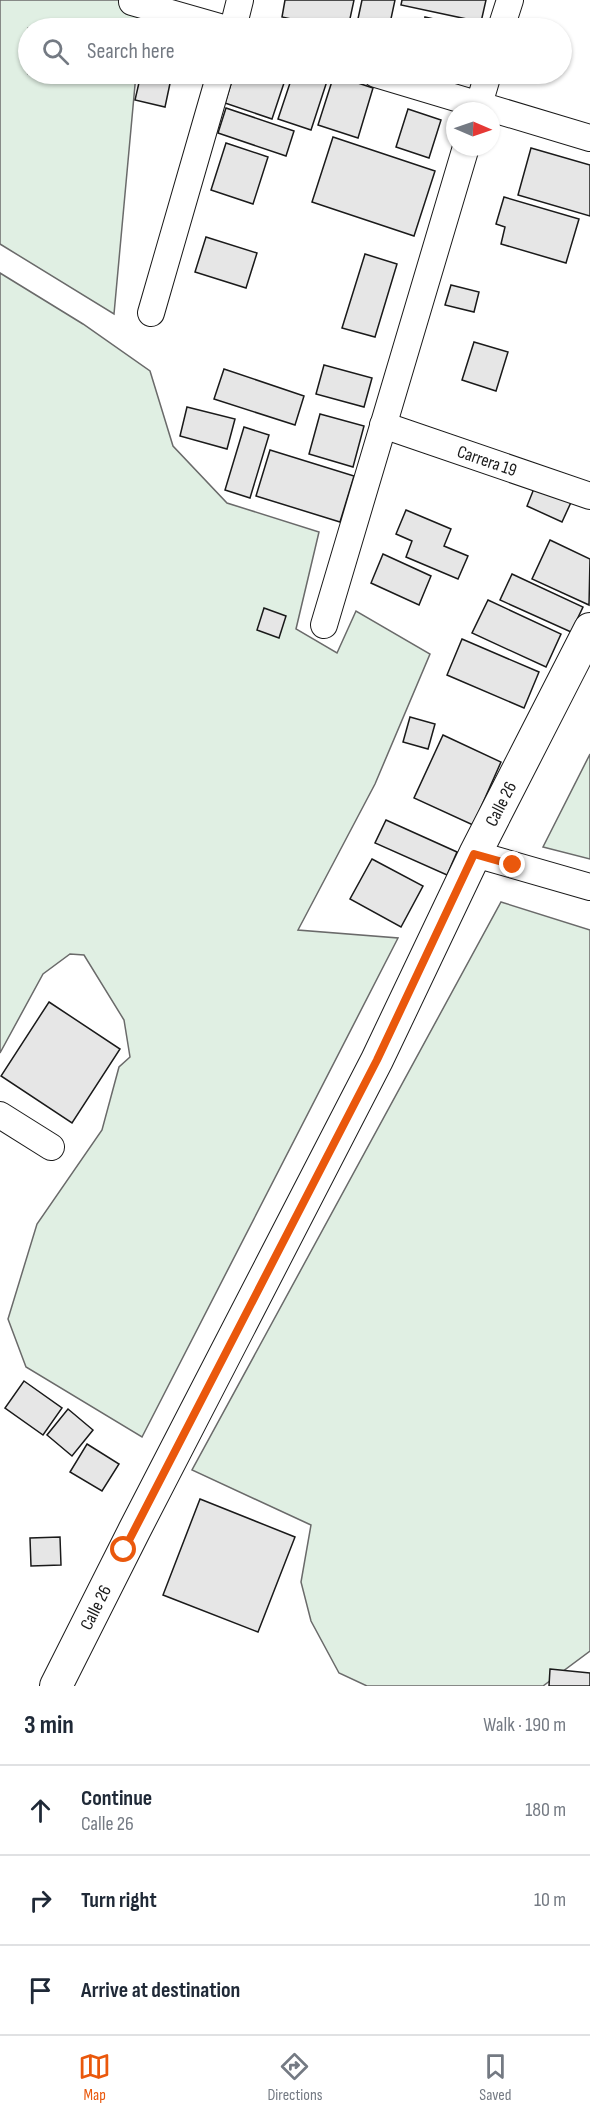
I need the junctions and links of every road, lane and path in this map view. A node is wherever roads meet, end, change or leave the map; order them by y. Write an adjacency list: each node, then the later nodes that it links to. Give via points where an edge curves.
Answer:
1 (240, 0): 5 (street)
2 (510, 0): 6 (street)
3 (132, 2): 4 (street)
4 (188, 18)
5 (236, 18)
6 (504, 18)
7 (217, 84): 15 (street)
8 (407, 84): 10 (street)
9 (485, 84): 11 (street)
10 (463, 102)
11 (480, 102)
12 (500, 113): 13 (street)
13 (590, 138)
14 (463, 156): 16 (street)
15 (151, 313)
16 (383, 425): 17 (street, Carrera 19); 18 (street)
17 (590, 496)
18 (324, 625)
19 (590, 629): 20 (street, Calle 26)
20 (474, 854): 21 (street); 24 (street, Calle 26, via 377,1060)
21 (590, 887)
22 (0, 1115): 23 (street)
23 (51, 1147)
24 (56, 1686)

